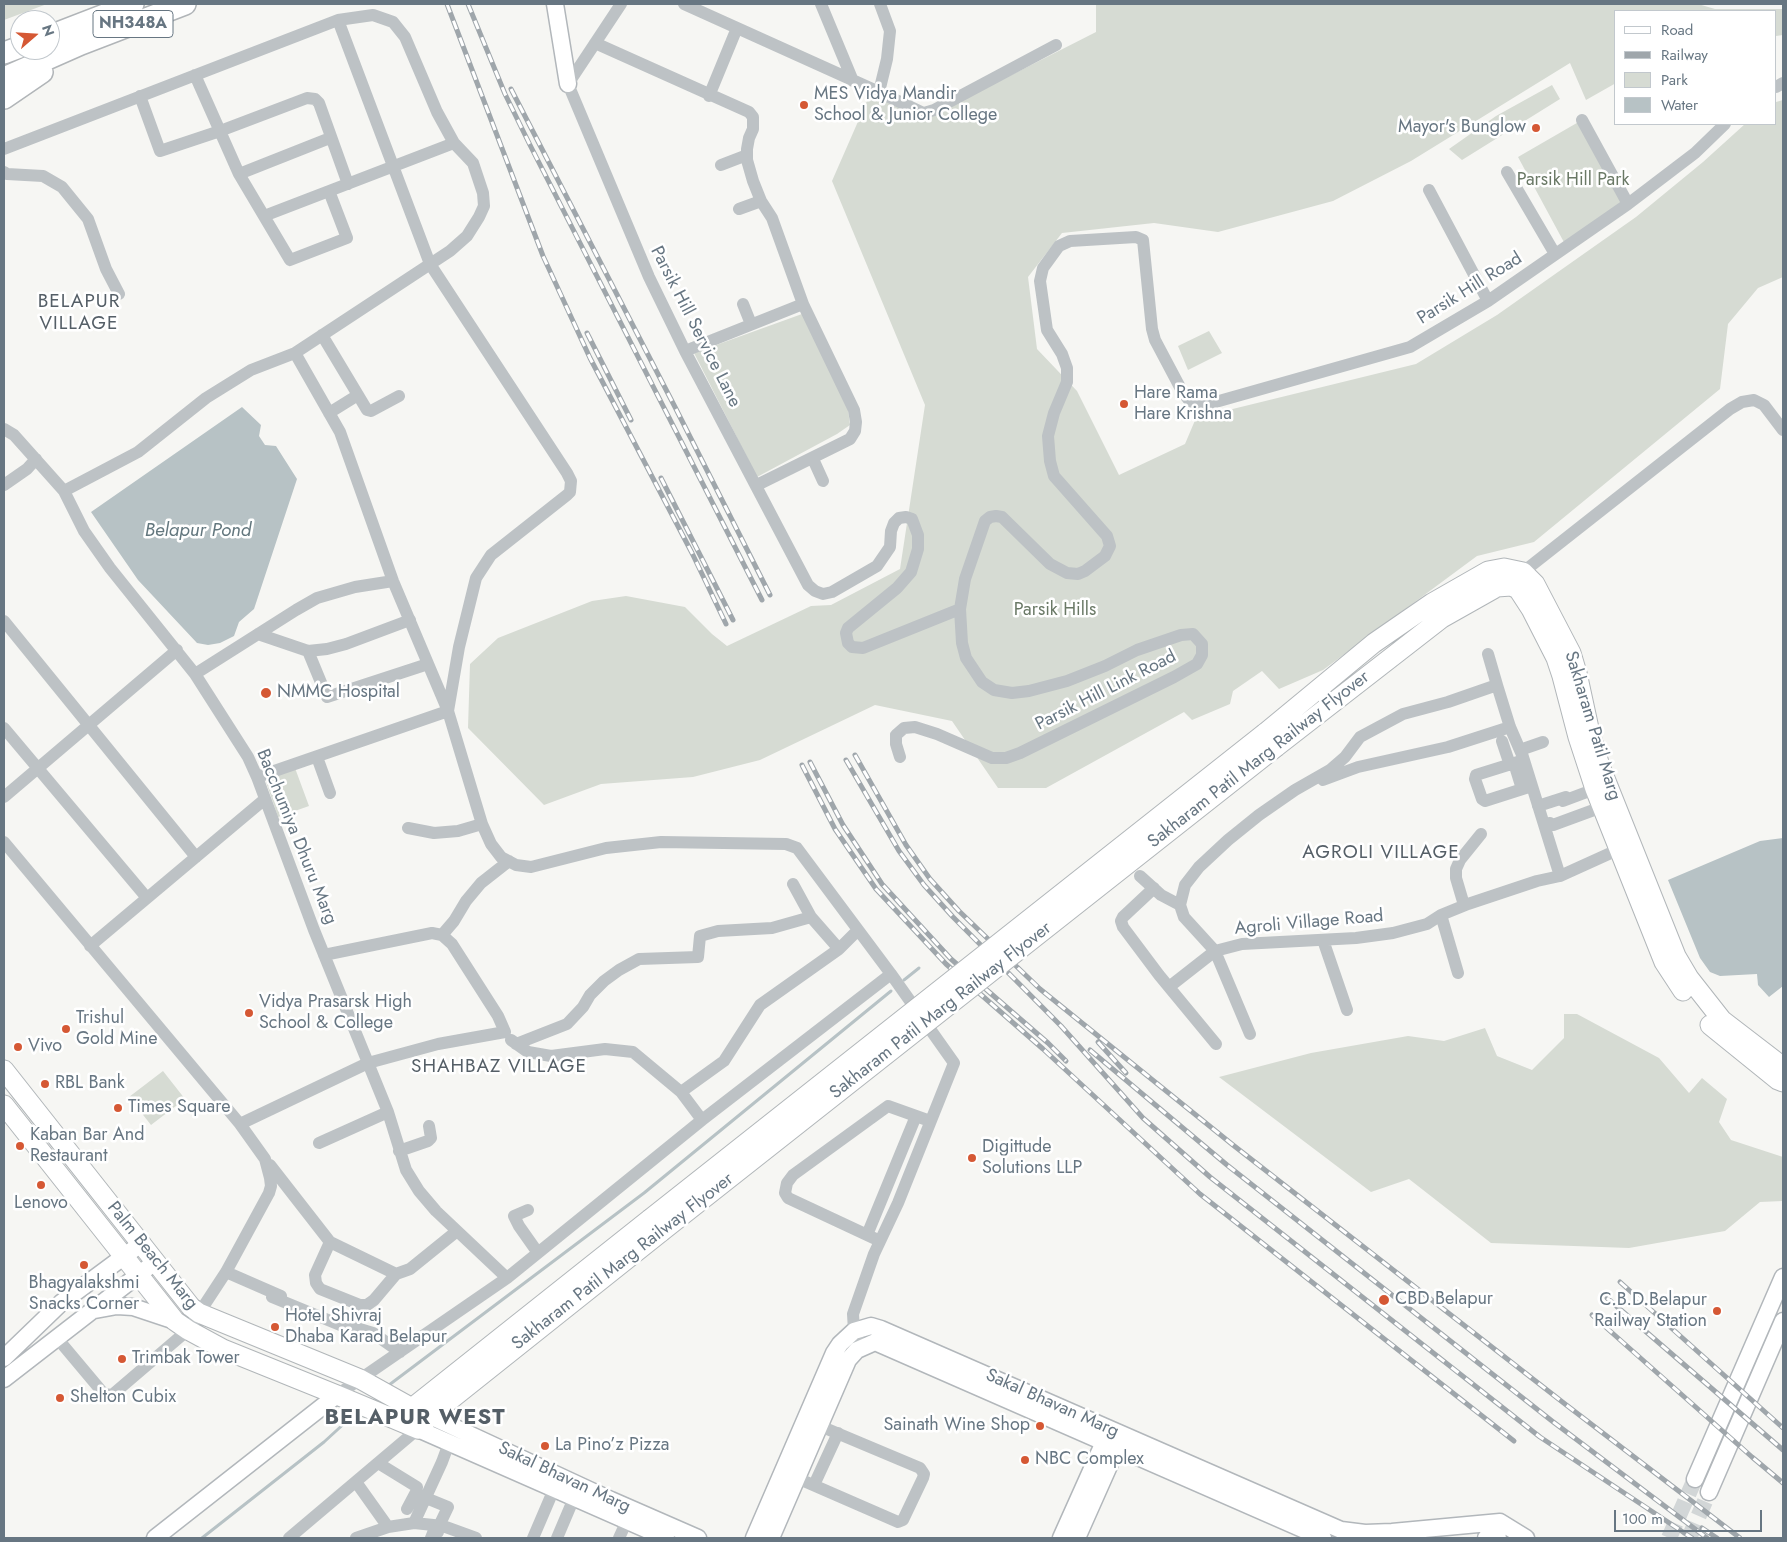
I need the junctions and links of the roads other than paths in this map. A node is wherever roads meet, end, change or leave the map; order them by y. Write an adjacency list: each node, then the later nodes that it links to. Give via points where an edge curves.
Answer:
1 (133, 4): 12 (highway, NH348A)
2 (185, 4): 12 (highway, NH348A)
3 (555, 4): 18 (main road)
4 (622, 4): 13 (street)
5 (684, 4): 9 (street)
6 (821, 4): 17 (street)
7 (880, 4): 19 (street, via 890,31)
8 (338, 20): 15 (street); 27 (street, via 373,15 393,22 405,37 437,112); 31 (street)
9 (737, 28): 17 (street); 21 (street)
10 (60, 33): 12 (highway)
11 (60, 36): 12 (highway, NH348A)
12 (77, 36): 16 (highway, NH348A); 22 (highway)
13 (595, 43): 18 (street); 21 (street)
14 (1056, 45): 19 (street, via 929,112 920,112)
15 (196, 75): 20 (street); 25 (street)
16 (4, 78)
17 (853, 81): 19 (street)
18 (568, 84): 50 (street, Parsik Hill Service Lane, via 648,277)
19 (879, 92)
20 (140, 96): 25 (street, via 160,151); 28 (street)
21 (709, 96): 29 (street, via 754,117)
22 (4, 98)
23 (1582, 120): 39 (street)
24 (1724, 125): 39 (street, Parsik Hill Road, via 1695,153)
25 (220, 131): 26 (street, via 311,98 319,103); 34 (street)
26 (330, 138): 34 (street); 35 (street)
27 (454, 142): 31 (street); 43 (street, via 473,163 484,193 484,206 466,236)
28 (4, 149)
29 (747, 155): 30 (street); 38 (street)
30 (720, 165)
31 (393, 166): 35 (street); 43 (street)
32 (4, 172): 44 (street, via 43,176 62,187 88,220 106,269)
33 (1507, 172): 42 (street)
34 (239, 174): 41 (street)
35 (348, 184): 37 (street)
36 (1429, 190): 45 (street)
37 (330, 191): 41 (street); 41 (street, via 347,238 290,260)
38 (761, 201): 40 (street); 47 (street, via 772,218)
39 (1628, 204): 42 (street, Parsik Hill Road)
40 (739, 209)
41 (264, 216)
42 (1555, 254): 45 (street, Parsik Hill Road)
43 (430, 264): 49 (street); 77 (street, via 571,481 567,495 491,555 476,578 458,647)
44 (120, 294)
45 (1488, 301): 54 (street, Parsik Hill Road, via 1410,347 1212,403)
46 (743, 304): 48 (street)
47 (803, 304): 48 (street); 59 (street, via 854,410 856,422 850,439)
48 (751, 324): 50 (street)
49 (322, 335): 51 (street); 52 (street)
50 (685, 351): 62 (street, Parsik Hill Service Lane)
51 (295, 353): 55 (street); 63 (street, via 251,370 206,398 138,452)
52 (358, 396): 53 (street, via 372,412); 55 (street)
53 (399, 396)
54 (1195, 404): 66 (street, Parsik Hill Link Road, via 1182,391 1155,340 1143,240 1136,237 1070,241 1059,246 1043,268 1040,281 1047,330 1067,368 1067,382 1048,436 1050,461 1054,476 1108,536 1110,546 1106,556 1085,571 1078,574 1067,572 1050,564 1006,520 990,517 982,527 965,579)
55 (329, 413): 65 (street, via 340,432)
56 (4, 429): 58 (street, Bacchumiya Dhuru Marg)
57 (1783, 430): 64 (street, via 1764,405 1754,400 1742,402)
58 (36, 459): 61 (street); 63 (street, Bacchumiya Dhuru Marg)
59 (812, 459): 60 (street); 62 (street)
60 (822, 482)
61 (4, 485)
62 (757, 485): 66 (street, Parsik Hill Service Lane, via 808,585 823,594 877,566 890,547 894,524 899,518 912,519 918,535 918,549 911,572 897,588 848,628 848,643 852,647 863,648)
63 (64, 491): 71 (street, Bacchumiya Dhuru Marg, via 84,531 104,560)
64 (1523, 572): 81 (main road, Sakharam Patil Marg Railway Flyover, via 1504,568 1488,571 1432,603 1374,643); 102 (main road, Sakharam Patil Marg, via 1535,584 1571,653 1595,749)
65 (393, 581): 67 (street); 69 (street, via 317,598)
66 (960, 609): 84 (street, Parsik Hill Link Road, via 966,658 982,682 994,690 1029,691 1067,681 1137,650 1181,635 1193,634 1202,644 1202,655 1197,664 1174,677 1006,758 992,758 915,727 904,728 896,735)
67 (410, 620): 72 (street, via 346,644); 74 (street)
68 (4, 621): 78 (street)
69 (258, 634): 72 (street); 75 (street)
70 (1407, 643): 81 (main road, Sakharam Patil Marg Railway Flyover); 90 (main road, Sakharam Patil Marg, via 1442,618 1497,587 1518,589 1556,658)
71 (177, 650): 75 (street, Bacchumiya Dhuru Marg); 78 (street)
72 (308, 652): 74 (street, via 327,697)
73 (1488, 654): 76 (street)
74 (428, 664): 77 (street)
75 (195, 674): 88 (street, Bacchumiya Dhuru Marg)
76 (1497, 685): 79 (street); 91 (street, via 1403,714 1360,737 1330,770)
77 (448, 712): 85 (street); 98 (street)
78 (88, 725): 87 (street); 103 (street)
79 (1510, 727): 86 (street); 91 (street, via 1448,747 1358,767)
80 (4, 728): 87 (street)
81 (1270, 740): 173 (main road, Sakharam Patil Marg Railway Flyover, bridge)
82 (1502, 741): 86 (street)
83 (1543, 742): 86 (street)
84 (900, 756)
85 (317, 757): 88 (street); 92 (street)
86 (1517, 759): 89 (street); 89 (street, via 1476,775 1475,779 1485,801)
87 (38, 768): 93 (street); 109 (street)
88 (257, 777): 94 (street, Bacchumiya Dhuru Marg)
89 (1527, 788): 95 (street)
90 (1595, 789): 95 (street); 96 (main road, Sakharam Patil Marg)
91 (1295, 790): 110 (street, via 1259,815 1199,867 1185,885)
92 (330, 793)
93 (4, 797)
94 (265, 799): 103 (street); 120 (street, Bacchumiya Dhuru Marg)
95 (1538, 806): 106 (street)
96 (1602, 807): 97 (street, via 1552,825); 102 (main road, Sakharam Patil Marg)
97 (1550, 822)
98 (482, 824): 99 (street, via 434,833); 104 (street, via 491,844 501,857)
99 (408, 828)
100 (1481, 834): 111 (street, via 1456,869)
101 (4, 842): 117 (street)
102 (1625, 846): 106 (street, Agroli Village Road); 130 (main road, Sakharam Patil Marg, via 1689,978 1722,1020); 132 (main road, Sakharam Patil Marg, via 1664,962 1679,986 1713,1029)
103 (196, 857): 109 (street)
104 (509, 861): 114 (street, via 530,868 606,848 661,842 786,844 797,848); 115 (street, via 481,883)
105 (1140, 876): 108 (street, Agroli Village Road)
106 (1560, 876): 111 (street, Agroli Village Road)
107 (793, 884): 113 (street)
108 (1154, 888): 110 (street, Agroli Village Road); 123 (street, via 1121,921)
109 (147, 898): 117 (street)
110 (1180, 905): 119 (street, Agroli Village Road, via 1184,917)
111 (1464, 905): 112 (street, Agroli Village Road)
112 (1442, 914): 116 (street, Agroli Village Road, via 1427,924 1394,933); 121 (street)
113 (811, 917): 118 (street); 127 (street, via 772,928 718,931 700,936 698,957 639,960 604,981 567,1024)
114 (858, 930): 118 (street); 122 (street)
115 (442, 935): 120 (street, via 432,933); 125 (street, via 452,944)
116 (1323, 940): 119 (street, Agroli Village Road, via 1242,944); 124 (street)
117 (90, 946): 139 (street)
118 (839, 949): 133 (street, via 760,1004 724,1061)
119 (1215, 950): 123 (street); 126 (street)
120 (324, 955): 129 (street, Bacchumiya Dhuru Marg)
121 (1458, 973)
122 (891, 974): 137 (street); 138 (street, via 954,1063)
123 (1169, 986): 128 (street)
124 (1347, 1010)
125 (505, 1032): 127 (street); 129 (street, via 438,1044)
126 (1250, 1034)
127 (516, 1044): 133 (street, via 528,1052 551,1056 605,1049 634,1052)
128 (1216, 1044)
129 (368, 1063): 135 (street, Bacchumiya Dhuru Marg); 139 (street)
130 (1783, 1067)
131 (4, 1070): 149 (main road, Palm Beach Marg)
132 (1783, 1082)
133 (681, 1092): 137 (street)
134 (4, 1105): 151 (main road, Palm Beach Marg)
135 (388, 1112): 141 (street); 142 (street, Bacchumiya Dhuru Marg)
136 (916, 1116): 138 (street); 146 (street); 146 (street, via 890,1106 884,1108 793,1175 787,1183 785,1193 788,1198)
137 (702, 1120): 150 (street)
138 (930, 1121): 147 (street)
139 (240, 1124): 143 (street)
140 (429, 1126): 142 (street, via 431,1138 428,1141)
141 (319, 1143)
142 (403, 1145): 145 (street, Bacchumiya Dhuru Marg, via 406,1170 419,1191)
143 (265, 1159): 148 (street); 153 (street, via 271,1186)
144 (528, 1210): 150 (street, via 514,1216)
145 (458, 1231): 154 (street, via 410,1269); 157 (street, Bacchumiya Dhuru Marg)
146 (867, 1235): 147 (street)
147 (880, 1241): 165 (street, via 853,1314)
148 (330, 1242): 154 (street); 154 (street, via 315,1275 320,1288 367,1305)
149 (142, 1243): 151 (main road); 152 (main road, Palm Beach Marg)
150 (538, 1253): 157 (street)
151 (124, 1258): 155 (main road, Palm Beach Marg); 158 (main road)
152 (156, 1262): 155 (main road); 161 (main road, Palm Beach Marg)
153 (226, 1272): 161 (street); 162 (street)
154 (396, 1274)
155 (138, 1275): 160 (main road); 164 (main road, Palm Beach Marg)
156 (1783, 1277): 180 (main road)
157 (507, 1278): 168 (street)
158 (72, 1294): 160 (main road); 169 (main road)
159 (272, 1297): 168 (street, via 345,1327 373,1333)
160 (90, 1313): 164 (main road, via 117,1306 133,1307); 166 (main road)
161 (199, 1314): 164 (street); 171 (main road, Palm Beach Marg)
162 (330, 1317)
163 (1783, 1321): 184 (main road)
164 (181, 1325): 166 (street, via 108,1396); 172 (main road, Palm Beach Marg, via 223,1349)
165 (854, 1331): 167 (street); 176 (main road, Sakal Bhavan Marg, via 871,1326 881,1328); 203 (main road, via 834,1354)
166 (57, 1338): 170 (main road)
167 (861, 1347): 174 (main road, via 848,1360); 176 (main road, Sakal Bhavan Marg, via 875,1342)
168 (400, 1352): 171 (street)
169 (4, 1358)
170 (4, 1379)
171 (360, 1379): 172 (street); 173 (main road, Palm Beach Marg)
172 (337, 1395): 173 (main road, Palm Beach Marg); 192 (main road)
173 (415, 1419): 177 (main road, Sakal Bhavan Marg); 178 (street); 187 (main road, Sakal Bhavan Marg)
174 (820, 1426): 175 (street); 179 (main road)
175 (838, 1433): 182 (street); 182 (street, via 920,1468 923,1478 904,1520 898,1522)
176 (1112, 1441): 191 (main road, Sakal Bhavan Marg); 205 (main road); 206 (main road); 207 (main road, Sakal Bhavan Marg)
177 (448, 1443): 183 (main road, Sakal Bhavan Marg); 186 (street)
178 (378, 1463): 181 (street); 186 (street, via 417,1487 408,1507)
179 (797, 1478): 182 (street); 204 (main road)
180 (1695, 1479)
181 (356, 1482): 188 (street); 193 (street)
182 (814, 1485)
183 (556, 1490): 185 (main road, Sakal Bhavan Marg); 197 (street); 198 (street)
184 (1709, 1492)
185 (574, 1498): 187 (main road, Sakal Bhavan Marg); 199 (street)
186 (424, 1502): 189 (street); 190 (street, via 448,1507)
187 (629, 1515): 200 (street); 201 (main road, Sakal Bhavan Marg); 202 (main road, Sakal Bhavan Marg)
188 (388, 1522): 189 (street); 194 (street)
189 (414, 1523): 190 (street)
190 (433, 1525): 195 (street); 196 (street)
191 (1365, 1537): 210 (main road, Sakal Bhavan Marg, via 1500,1522)
192 (155, 1538)
193 (289, 1538)
194 (356, 1538)
195 (429, 1538)
196 (476, 1538)
197 (533, 1538)
198 (537, 1538)
199 (557, 1538)
200 (619, 1538)
201 (666, 1538)
202 (698, 1538)
203 (754, 1538)
204 (771, 1538)
205 (1061, 1538)
206 (1077, 1538)
207 (1323, 1538)
208 (1486, 1538): 209 (main road)
209 (1498, 1538)
210 (1526, 1538)

